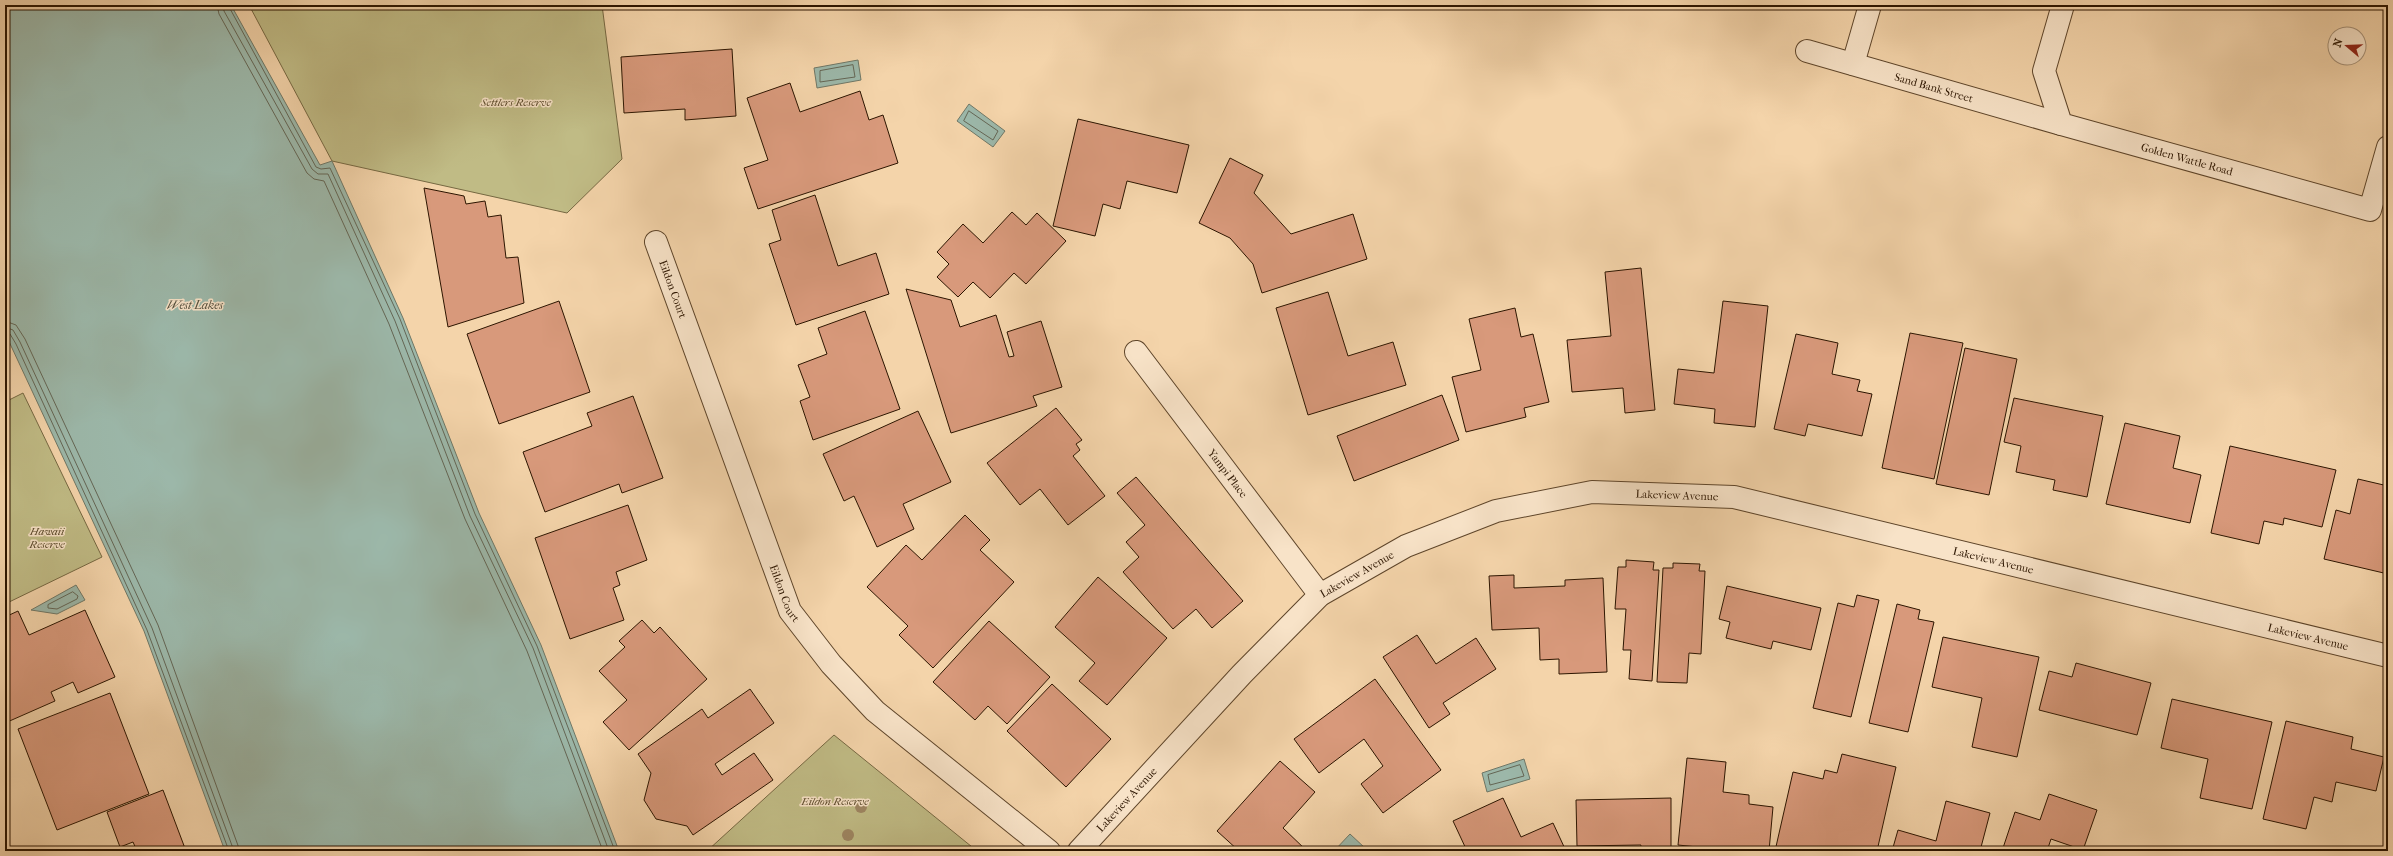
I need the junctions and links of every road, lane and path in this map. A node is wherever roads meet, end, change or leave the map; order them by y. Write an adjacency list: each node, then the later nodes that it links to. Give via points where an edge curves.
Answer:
1 (1870, 5): 4 (street)
2 (2063, 5): 5 (street, via 2044,71)
3 (1807, 51): 4 (street, Sand Bank Street)
4 (1853, 64): 5 (street, Sand Bank Street)
5 (2062, 124): 6 (street, Golden Wattle Road, via 2370,210)
6 (2388, 147)
7 (656, 242): 11 (street, Eildon Court, via 790,611 831,664 875,711)
8 (1136, 352): 9 (street, Yampi Place)
9 (1320, 595): 10 (street, Lakeview Avenue, via 1406,546 1496,511 1592,492 1734,497); 12 (street, Lakeview Avenue, via 1242,674)
10 (2388, 656)
11 (1049, 851)
12 (1079, 851)

